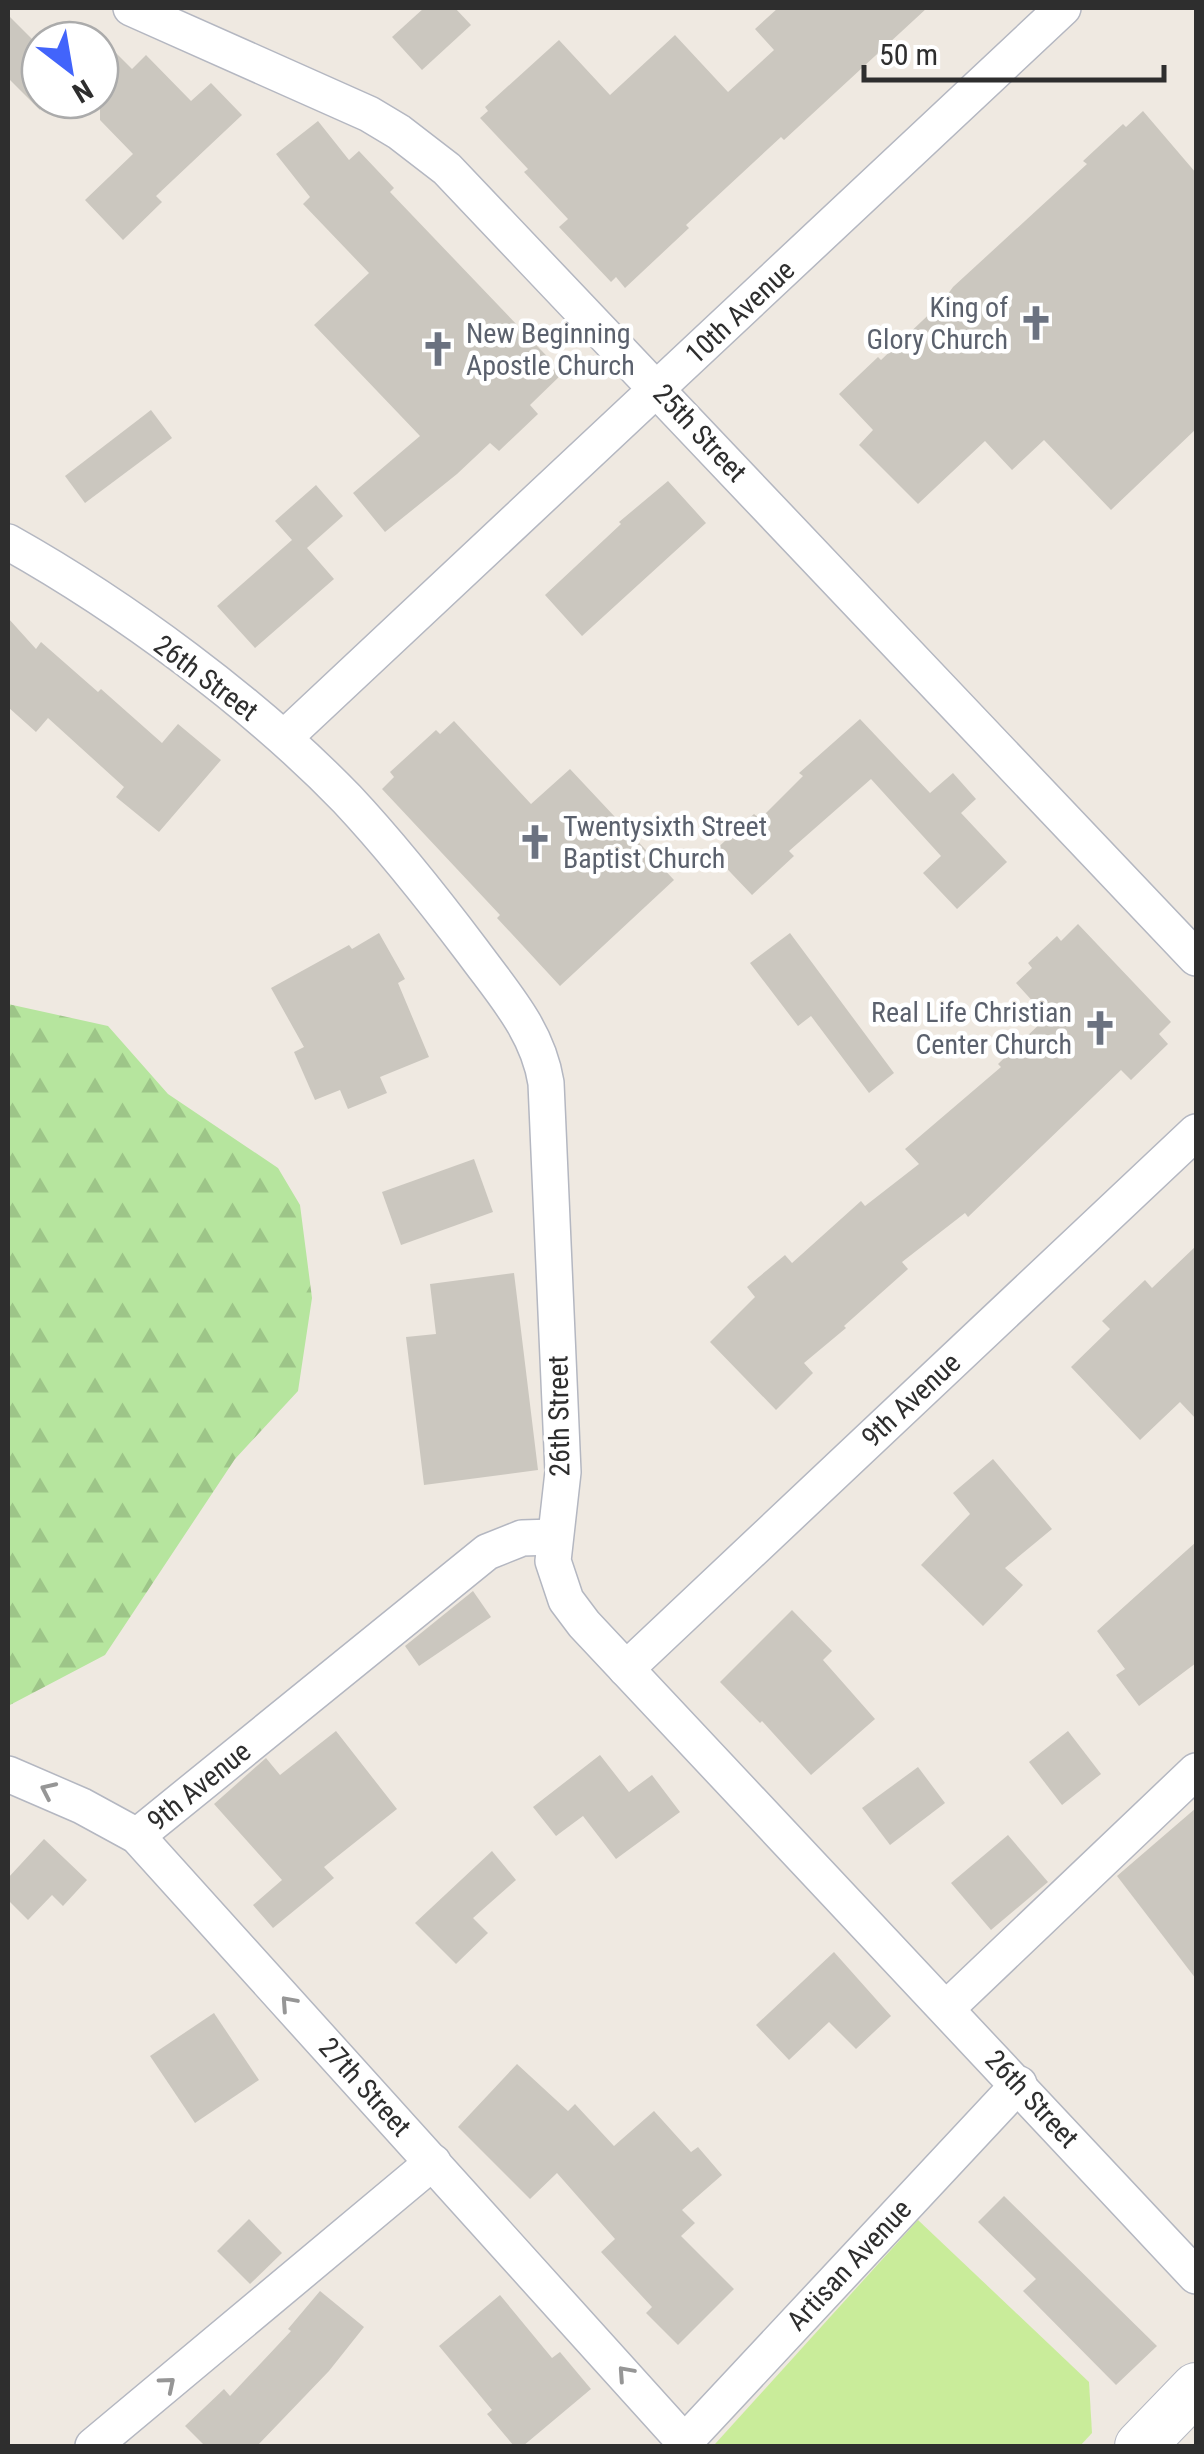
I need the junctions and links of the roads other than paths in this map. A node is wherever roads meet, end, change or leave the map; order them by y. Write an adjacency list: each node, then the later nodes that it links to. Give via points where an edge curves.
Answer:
1 (130, 8): 3 (street, 25th Street, via 399,132 447,169)
2 (1063, 8): 3 (street, 10th Avenue)
3 (657, 388): 5 (street, 10th Avenue); 6 (street, 25th Street)
4 (8, 542): 5 (street, 26th Street, via 120,613)
5 (284, 738): 8 (street, 26th Street, via 382,838 454,927 524,1022 555,1080 563,1472)
6 (1196, 958)
7 (1196, 1132): 9 (street, 9th Avenue)
8 (553, 1537): 9 (street, 26th Street, via 556,1579 566,1600); 12 (street, 9th Avenue, via 522,1538 487,1552)
9 (626, 1669): 13 (street, 26th Street)
10 (1196, 1771): 13 (street)
11 (8, 1774): 12 (street, 27th Street, one-way to 11)
12 (137, 1836): 15 (street, 27th Street, one-way to 12)
13 (947, 2008): 14 (street, 26th Street)
14 (1019, 2084): 16 (street, 26th Street); 18 (street, Artisan Avenue)
15 (434, 2162): 18 (street, 27th Street, one-way to 15); 19 (street, one-way to 15)
16 (1196, 2276)
17 (1196, 2388): 20 (main road)
18 (685, 2445)
19 (93, 2446)
20 (1140, 2446)

